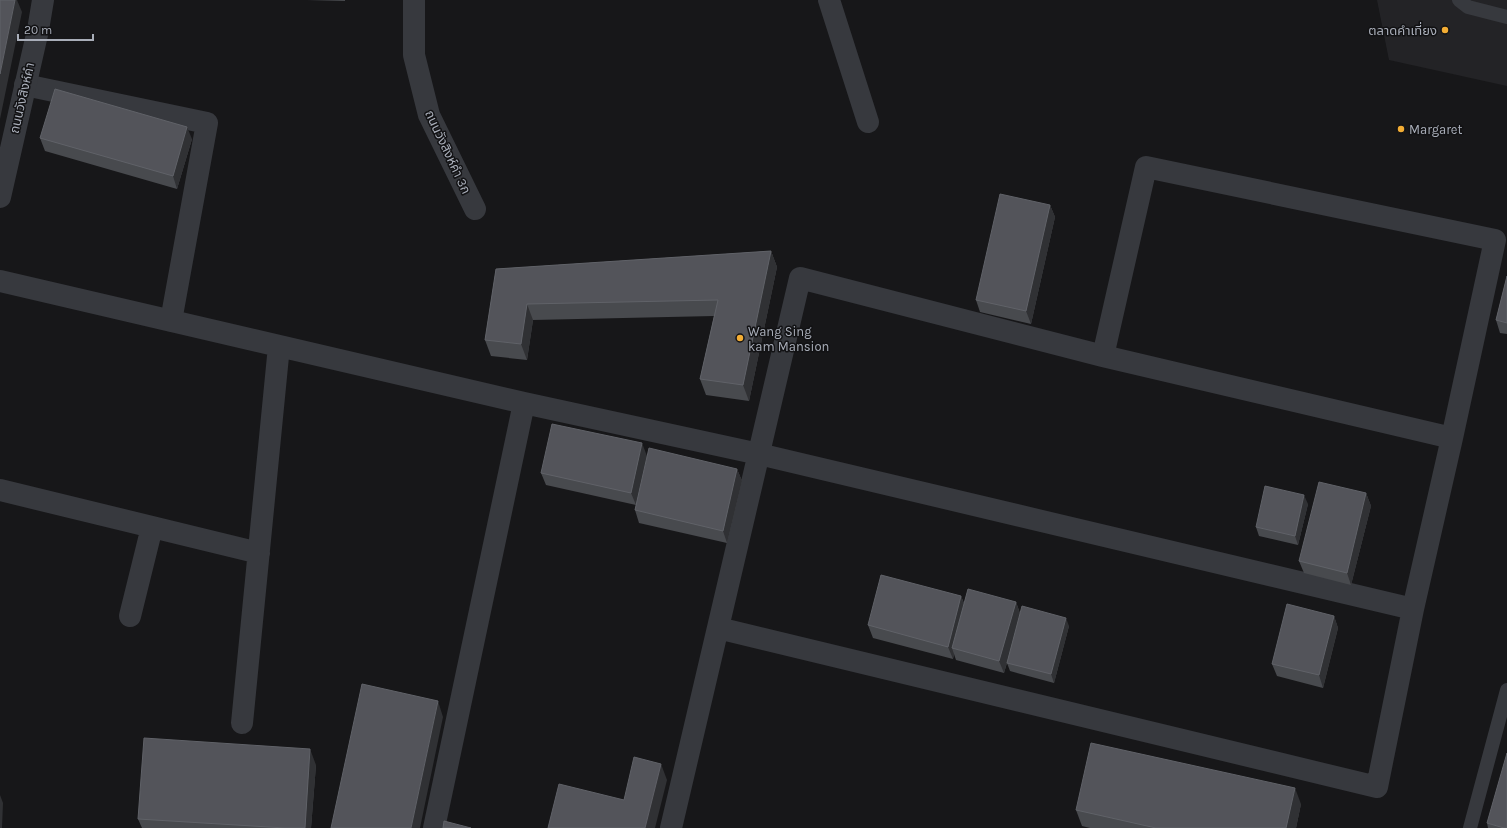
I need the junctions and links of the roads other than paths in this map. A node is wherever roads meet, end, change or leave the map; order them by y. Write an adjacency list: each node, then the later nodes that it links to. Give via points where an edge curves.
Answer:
1 (43, 0): 6 (street, ถนนวังสิงห์คำ)
2 (414, 0): 9 (street, ถนนวังสิงห์คำ 3ก, via 414,55 429,115)
3 (829, 0): 7 (street)
4 (1459, 0): 5 (lane, via 1468,7)
5 (1507, 17)
6 (25, 85): 8 (street, ถนนวังสิงห์คำ); 11 (street, via 207,123)
7 (868, 122)
8 (1, 188)
9 (475, 209)
10 (0, 281): 11 (street)
11 (171, 321): 12 (street)
12 (279, 346): 14 (street); 19 (street)
13 (1103, 356): 15 (street); 15 (street, via 1146,167 1495,240); 16 (street, via 800,278)
14 (524, 403): 16 (street); 25 (street)
15 (1452, 438): 20 (street)
16 (759, 454): 20 (street); 22 (street)
17 (0, 490): 18 (street)
18 (152, 527): 19 (street); 21 (street)
19 (259, 553): 24 (street)
20 (1413, 609): 22 (street, via 1377,787)
21 (130, 616)
22 (718, 628): 26 (street)
23 (1507, 690): 27 (lane)
24 (242, 723)
25 (434, 828)
26 (671, 828)
27 (1470, 828)

